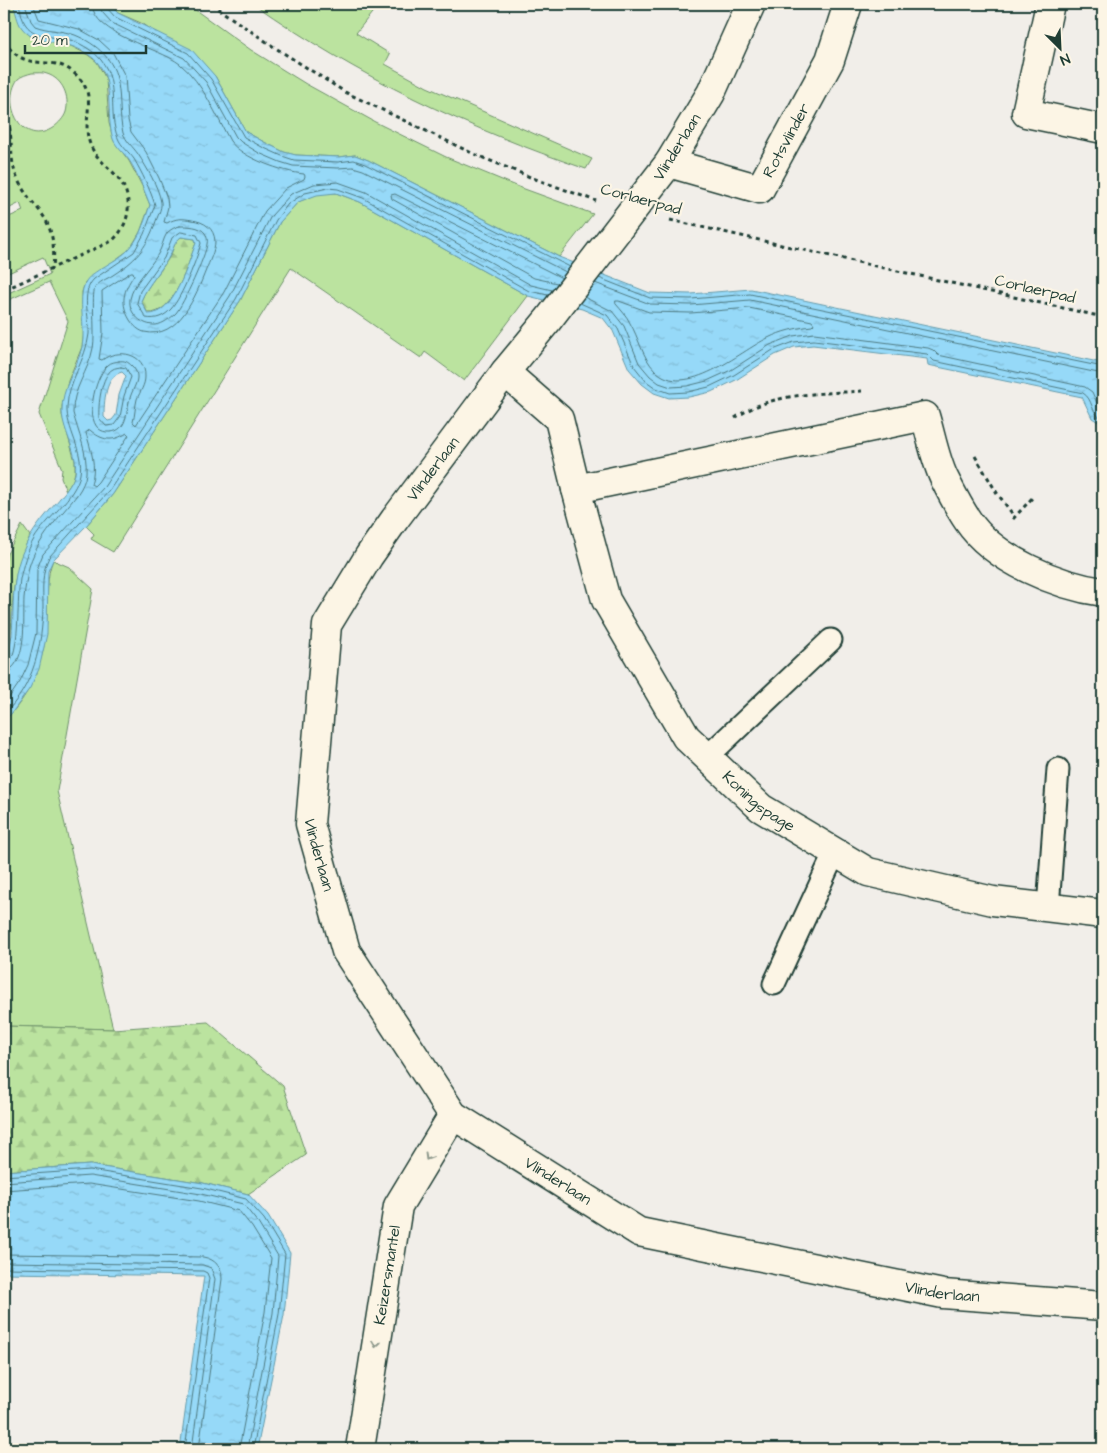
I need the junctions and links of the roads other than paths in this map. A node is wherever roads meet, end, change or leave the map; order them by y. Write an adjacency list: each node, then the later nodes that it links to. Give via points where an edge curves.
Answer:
1 (751, 4): 5 (street, Vlinderlaan, via 711,93)
2 (848, 4): 5 (street, Rotsvlinder, via 830,60 760,189)
3 (1050, 4): 4 (street, via 1026,113)
4 (1103, 129)
5 (669, 163): 6 (street, Vlinderlaan, via 604,250)
6 (505, 372): 7 (street, Koningspage, via 559,419); 16 (street, Vlinderlaan, via 369,556 328,625 310,824 346,951)
7 (576, 489): 8 (street, via 925,416 943,476 969,522 990,544 1029,570 1082,589); 10 (street, Koningspage, via 606,600 686,738)
8 (1103, 592)
9 (831, 640): 10 (lane)
10 (707, 757): 12 (street, Koningspage, via 762,808)
11 (1058, 769): 13 (lane)
12 (835, 852): 13 (street, Koningspage, via 868,872 993,901); 15 (lane)
13 (1048, 908): 14 (street, Koningspage)
14 (1103, 914)
15 (774, 984)
16 (454, 1115): 17 (street, Vlinderlaan, via 639,1232 943,1294); 18 (street, Keizersmantel, one-way to 18, via 398,1206)
17 (1103, 1306)
18 (360, 1449)

